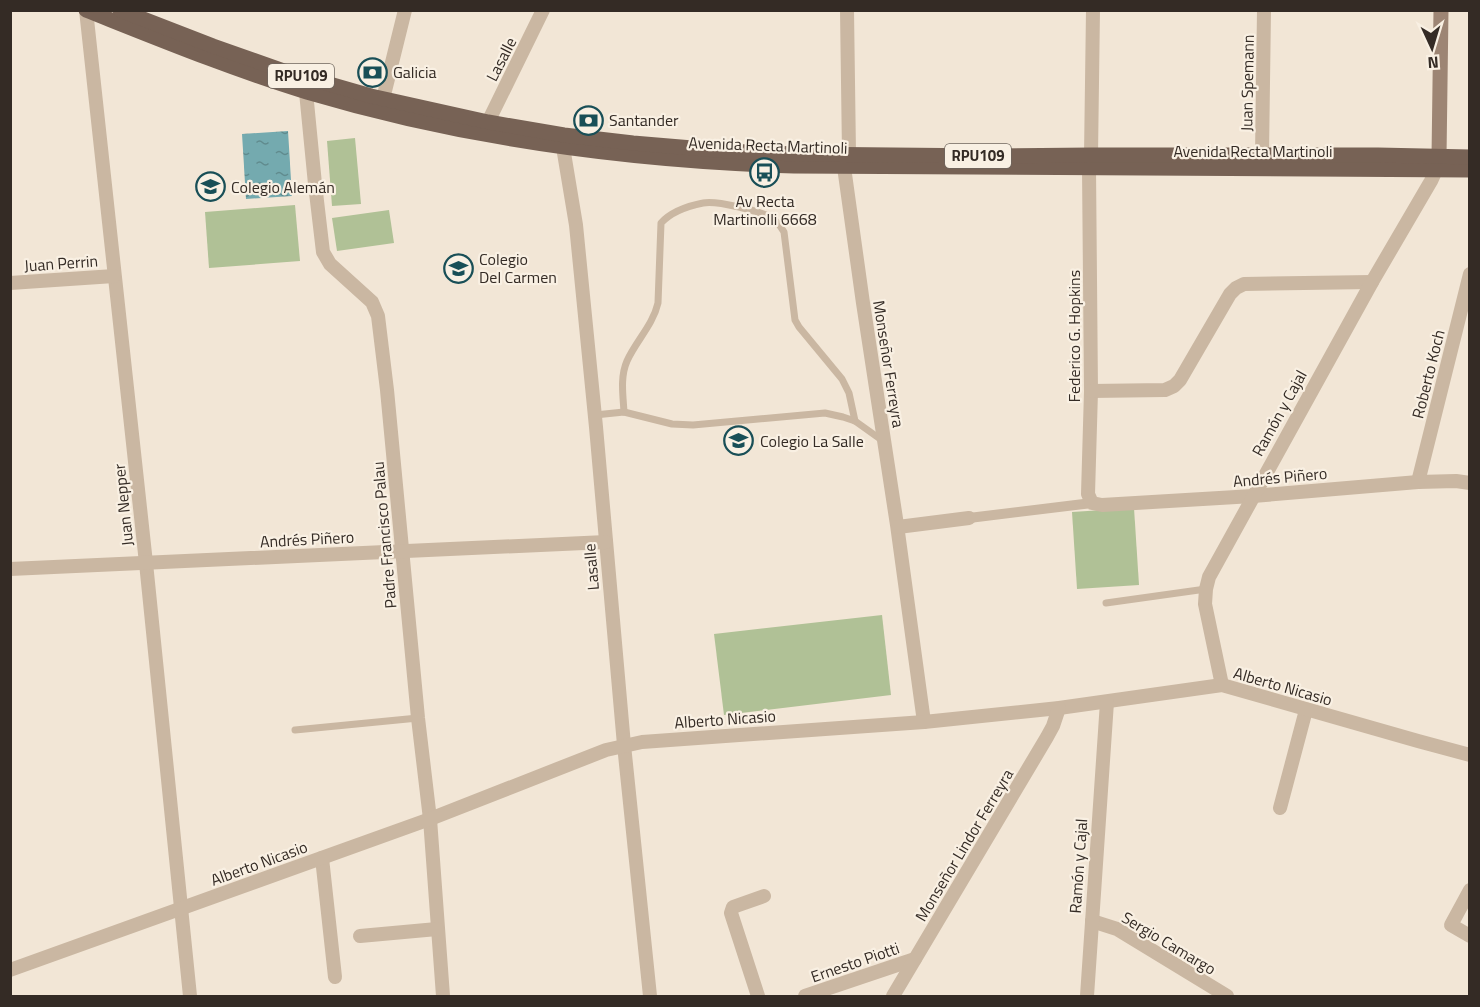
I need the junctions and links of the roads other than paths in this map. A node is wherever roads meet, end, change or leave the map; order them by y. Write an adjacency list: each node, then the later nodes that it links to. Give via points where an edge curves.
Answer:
1 (86, 10): 9 (main road, Avenida Recta Martinoli / RPU109); 20 (street, Juan Nepper)
2 (120, 10): 10 (main road, Avenida Recta Martinoli / RPU109)
3 (405, 10): 10 (street)
4 (543, 10): 11 (street, Lasalle)
5 (847, 10): 15 (street, Monseñor Ferreyra)
6 (1093, 10): 16 (street, Federico G. Hopkins)
7 (1264, 10): 13 (street, Juan Spemann)
8 (1441, 10): 17 (main road, Ramón y Cajal)
9 (306, 92): 10 (main road, Avenida Recta Martinoli / RPU109); 35 (street, Padre Francisco Palau, via 323,252 330,264 372,302 378,316)
10 (382, 105): 11 (main road, Avenida Recta Martinoli / RPU109); 12 (main road, Avenida Recta Martinoli / RPU109, via 481,134)
11 (488, 122): 12 (main road, Avenida Recta Martinoli / RPU109)
12 (564, 141): 15 (main road, Avenida Recta Martinoli / RPU109, via 651,158 721,163); 25 (street, Lasalle)
13 (1262, 156): 16 (main road, Avenida Recta Martinoli / RPU109); 17 (main road, Avenida Recta Martinoli / RPU109, via 1378,155)
14 (1470, 157): 17 (main road, Avenida Recta Martinoli / RPU109)
15 (846, 160): 16 (main road, Avenida Recta Martinoli / RPU109); 27 (street, Monseñor Ferreyra)
16 (1090, 161): 17 (main road, Avenida Recta Martinoli / RPU109); 23 (street, Federico G. Hopkins)
17 (1437, 164): 18 (main road, Avenida Recta Martinoli / RPU109); 21 (street, Ramón y Cajal)
18 (1470, 170)
19 (1470, 274): 28 (street, Roberto Koch)
20 (114, 276): 22 (street, Juan Perrin); 36 (street, Juan Nepper)
21 (1372, 282): 23 (street, via 1244,284 1230,294 1174,386 1165,390); 30 (street, Ramón y Cajal)
22 (10, 283)
23 (1091, 391): 31 (street, Federico G. Hopkins, via 1088,494)
24 (624, 412): 25 (lane); 26 (lane, via 693,425 825,413); 26 (lane, via 623,377 627,361 658,303 661,223 676,212 712,202 772,218 784,232 795,320 842,379)
25 (595, 416): 34 (street, Lasalle)
26 (855, 421): 27 (lane)
27 (885, 442): 33 (street, Monseñor Ferreyra)
28 (1418, 482): 29 (street, Andrés Piñero); 30 (street, Andrés Piñero)
29 (1470, 483)
30 (1253, 496): 31 (street, Andrés Piñero); 38 (street, Ramón y Cajal)
31 (1092, 503): 32 (street)
32 (969, 518): 33 (street)
33 (898, 527): 45 (street, Monseñor Ferreyra)
34 (606, 542): 35 (street, Andrés Piñero); 47 (street, Lasalle)
35 (402, 550): 36 (street, Andrés Piñero); 44 (street, Padre Francisco Palau)
36 (146, 563): 37 (street, Andrés Piñero); 54 (street, Juan Nepper)
37 (10, 569)
38 (1206, 589): 39 (lane); 40 (street, Ramón y Cajal, via 1205,604)
39 (1106, 603)
40 (1222, 686): 41 (street, Alberto Nicasio); 43 (street, Alberto Nicasio)
41 (1107, 702): 42 (street, Alberto Nicasio); 55 (street, Ramón y Cajal)
42 (1059, 708): 45 (street, Alberto Nicasio); 59 (street, Monseñor Lindor Ferreyra, via 1047,737)
43 (1306, 710): 48 (street, Alberto Nicasio); 49 (street)
44 (418, 718): 46 (lane); 50 (street, Padre Francisco Palau)
45 (924, 722): 47 (street, Alberto Nicasio)
46 (295, 730)
47 (624, 746): 50 (street, Alberto Nicasio); 64 (street, Lasalle)
48 (1470, 754)
49 (1280, 808)
50 (430, 819): 51 (street, Alberto Nicasio); 56 (street, Padre Francisco Palau)
51 (322, 858): 54 (street, Alberto Nicasio); 61 (street)
52 (1470, 890): 58 (street, via 1451,925)
53 (764, 896): 65 (street, via 733,907 731,913)
54 (181, 909): 60 (street, Alberto Nicasio); 62 (street, Juan Nepper)
55 (1092, 921): 68 (street, Ramón y Cajal); 69 (street, Sergio Camargo, via 1117,929)
56 (437, 929): 57 (street); 63 (street, Padre Francisco Palau)
57 (360, 936)
58 (1470, 936)
59 (915, 959): 66 (street, Ernesto Piotti); 67 (street, Monseñor Lindor Ferreyra)
60 (10, 970)
61 (335, 977)
62 (190, 996)
63 (443, 996)
64 (650, 996)
65 (758, 996)
66 (805, 996)
67 (893, 996)
68 (1087, 996)
69 (1227, 996)

